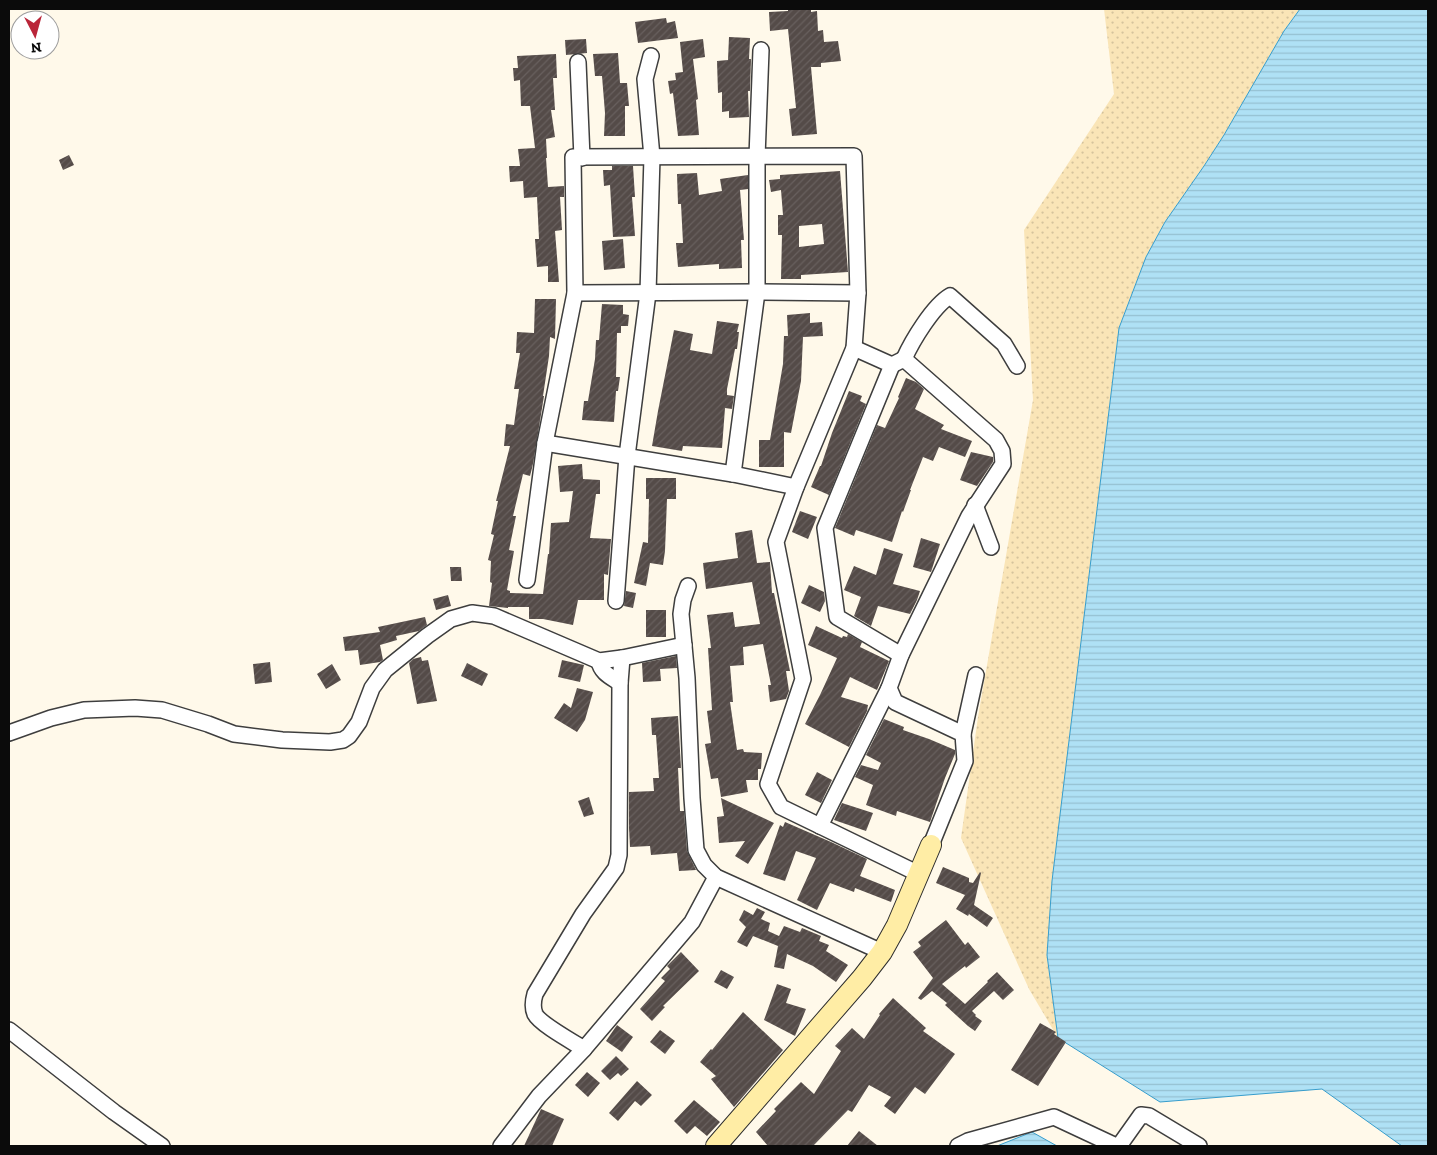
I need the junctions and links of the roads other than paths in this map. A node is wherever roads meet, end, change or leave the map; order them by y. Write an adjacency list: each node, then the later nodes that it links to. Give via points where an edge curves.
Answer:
1 (761, 50): 5 (street)
2 (651, 56): 4 (street, via 645,79)
3 (578, 62): 6 (street)
4 (652, 157): 5 (street); 6 (street); 9 (street)
5 (757, 157): 7 (street); 10 (street, via 854,156)
6 (582, 158): 8 (street, via 573,157)
7 (757, 292): 9 (street); 10 (street); 16 (street)
8 (575, 293): 9 (street); 14 (street)
9 (648, 293): 15 (street)
10 (858, 293): 11 (street)
11 (854, 348): 12 (street); 17 (street)
12 (898, 362): 13 (street, via 942,300 950,296 1004,344); 18 (street, via 996,440 1002,451 1003,464); 24 (street, via 825,528 836,617)
13 (1017, 366)
14 (546, 443): 15 (street); 20 (street)
15 (627, 456): 16 (street); 22 (street)
16 (732, 474): 17 (street)
17 (796, 487): 32 (street, via 776,542 803,679 768,784 781,807)
18 (976, 505): 19 (street); 24 (street)
19 (991, 547)
20 (527, 580)
21 (688, 586): 23 (street, via 681,614)
22 (616, 601)
23 (684, 646): 25 (street); 35 (street, via 696,850)
24 (901, 655): 29 (street)
25 (622, 658): 26 (street); 28 (street)
26 (599, 661): 28 (street, via 607,675); 30 (street, via 494,616 472,613 451,619 385,670 372,688 359,722 343,740 282,740 234,734 162,710 135,708 84,710)
27 (976, 675): 31 (street)
28 (620, 683): 38 (street, via 620,814 616,868 578,922 535,994 533,1004 535,1014 542,1022)
29 (889, 688): 31 (street, via 895,702); 32 (street)
30 (9, 733)
31 (963, 734): 33 (street, via 964,761)
32 (820, 826): 34 (street)
33 (931, 845): 34 (main road)
34 (919, 874): 36 (main road)
35 (716, 877): 36 (street); 38 (street, via 692,922)
36 (882, 952): 41 (main road)
37 (9, 1030): 39 (street)
38 (584, 1049): 40 (street, via 539,1096)
39 (162, 1146)
40 (501, 1146)
41 (716, 1146)
42 (958, 1146): 43 (street, via 1054,1117)
43 (1118, 1146): 44 (street, via 1142,1115)
44 (1199, 1146)

